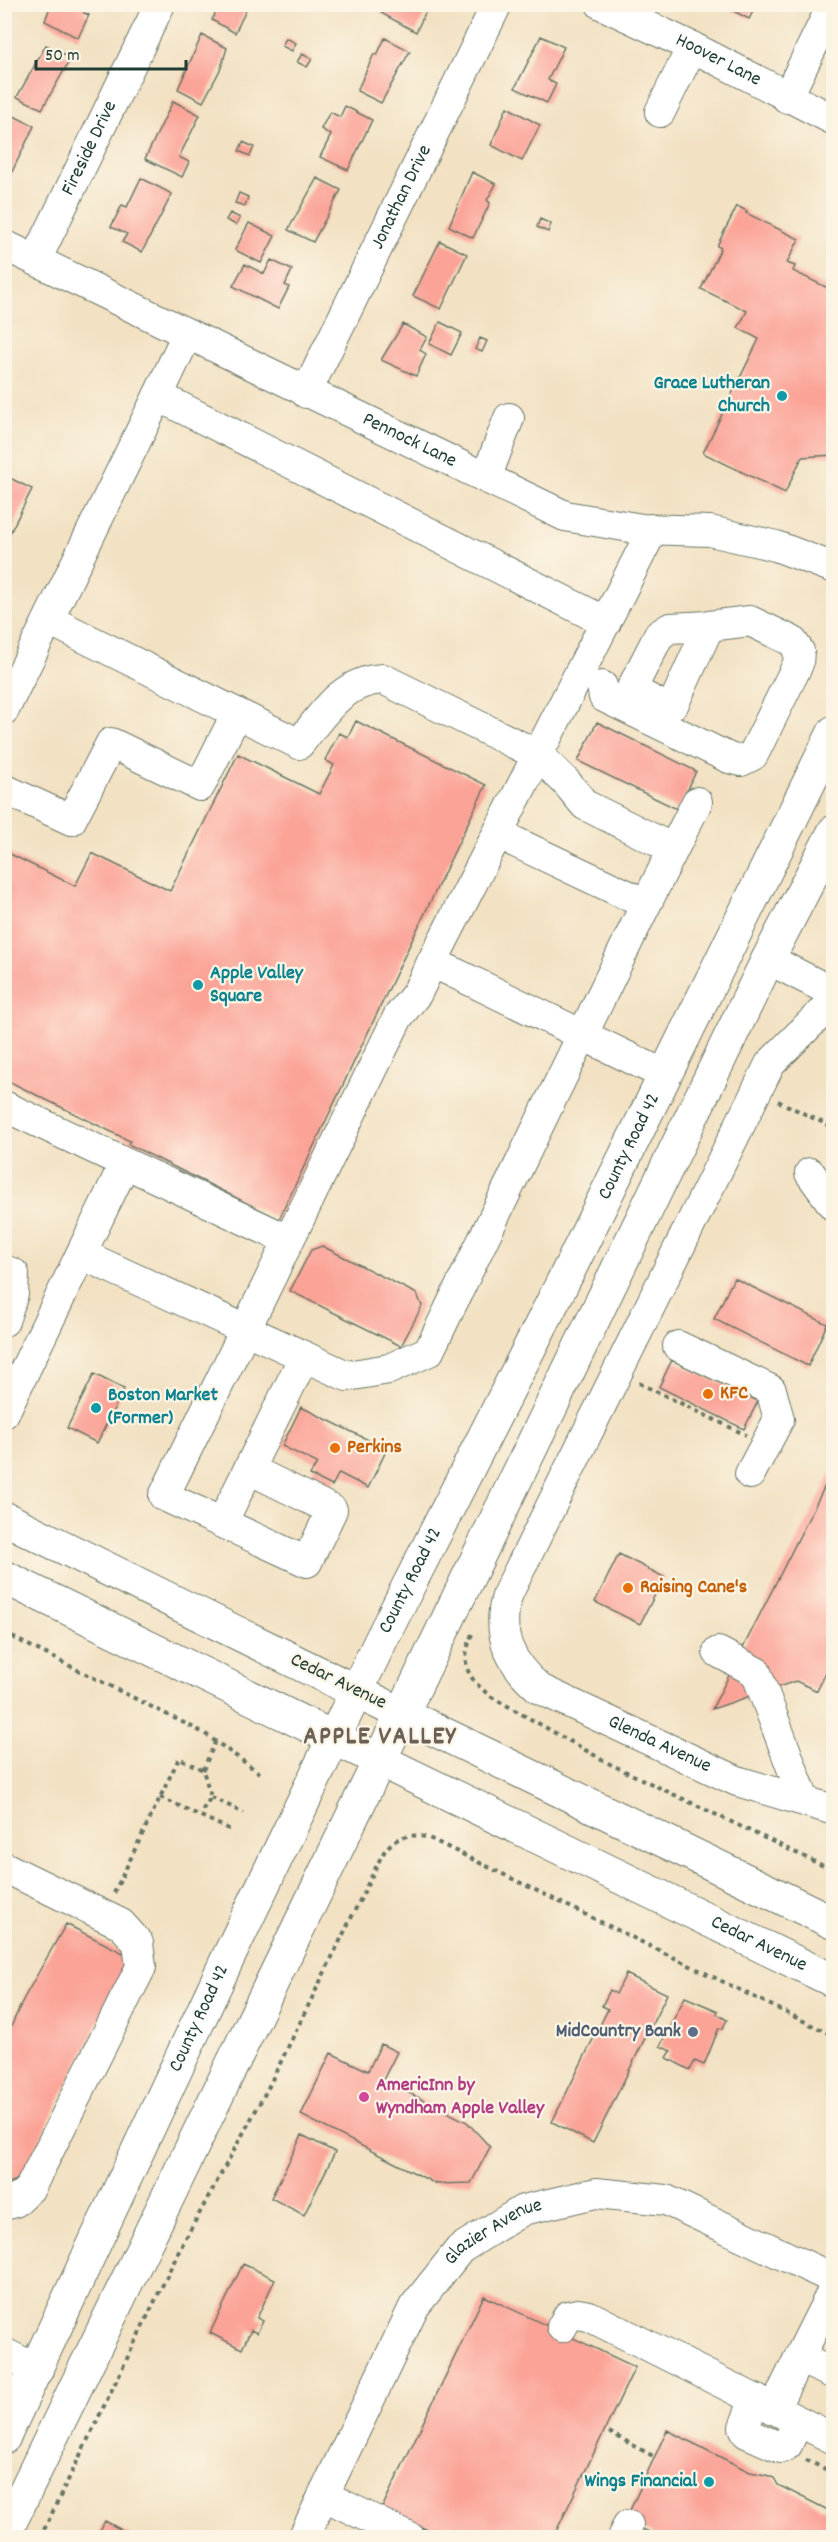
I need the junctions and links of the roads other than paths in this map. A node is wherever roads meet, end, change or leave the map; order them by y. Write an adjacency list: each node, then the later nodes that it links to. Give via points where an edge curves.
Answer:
1 (160, 4): 10 (street, Fireside Drive)
2 (497, 4): 12 (street, Jonathan Drive)
3 (601, 4): 5 (street, Hoover Lane)
4 (833, 4): 6 (street)
5 (692, 47): 6 (street, Hoover Lane); 7 (street)
6 (787, 98): 8 (street, Hoover Lane)
7 (660, 112)
8 (834, 120)
9 (4, 245): 10 (street, Pennock Lane)
10 (36, 260): 11 (street, Pennock Lane)
11 (188, 334): 12 (street, Pennock Lane); 13 (street)
12 (306, 393): 15 (street, Pennock Lane)
13 (158, 396): 18 (street); 19 (street)
14 (509, 417): 15 (street)
15 (486, 478): 16 (street, Pennock Lane, via 565,516)
16 (653, 529): 17 (street, Pennock Lane, via 710,531 776,546); 19 (street)
17 (834, 568)
18 (49, 620): 22 (street); 23 (street)
19 (606, 622): 21 (street)
20 (709, 626): 21 (street, via 670,628); 21 (street, via 674,703 664,707); 21 (street, via 750,621 792,641 799,651 798,664 753,755 741,761 687,738 604,697)
21 (604, 683): 25 (street)
22 (4, 710)
23 (236, 715): 25 (street, via 299,744 342,692 371,680 383,680); 26 (street, via 200,786 111,743 71,820)
24 (834, 732): 37 (main road, County Road 42)
25 (538, 756): 29 (street); 30 (street, via 585,805)
26 (4, 789)
27 (697, 802): 30 (street)
28 (834, 832): 32 (main road)
29 (498, 834): 31 (street); 33 (street)
30 (674, 849): 31 (street)
31 (646, 904): 36 (street)
32 (768, 959): 34 (street); 57 (main road)
33 (432, 962): 36 (street); 42 (street, via 417,993 398,1017)
34 (834, 993)
35 (834, 1000): 60 (street, Glenda Avenue, via 770,1064 764,1075 508,1593 502,1619 507,1648 516,1666 540,1689 737,1781)
36 (581, 1034): 37 (street); 48 (street, via 429,1352 389,1369 347,1376)
37 (663, 1074): 56 (main road, County Road 42)
38 (4, 1106): 39 (street)
39 (124, 1165): 42 (street); 43 (street)
40 (810, 1173): 41 (street)
41 (834, 1206)
42 (288, 1240): 46 (street)
43 (81, 1254): 46 (street); 49 (street)
44 (9, 1272): 45 (street, via 13,1294)
45 (4, 1321)
46 (245, 1329): 48 (street); 53 (street, via 164,1496)
47 (678, 1346): 51 (street, via 771,1390 779,1419)
48 (304, 1357): 50 (street)
49 (4, 1413)
50 (249, 1469): 53 (street); 53 (street, via 332,1510 307,1562)
51 (750, 1474)
52 (4, 1518): 56 (main road, Cedar Avenue)
53 (222, 1523)
54 (4, 1577): 58 (main road, Cedar Avenue)
55 (718, 1652): 60 (street, via 756,1672)
56 (357, 1692): 57 (main road, Cedar Avenue); 58 (main road, County Road 42)
57 (402, 1713): 59 (main road); 63 (main road, Cedar Avenue)
58 (334, 1738): 59 (main road, Cedar Avenue); 71 (main road, County Road 42, via 161,2099)
59 (378, 1762): 64 (main road, Cedar Avenue); 77 (main road)
60 (804, 1800): 61 (street, Glenda Avenue)
61 (834, 1810)
62 (4, 1867): 65 (street, via 121,1924 138,1943 141,1967 30,2188 15,2202)
63 (834, 1923)
64 (834, 1981)
65 (4, 2205)
66 (834, 2279): 76 (street, Glazier Avenue, via 666,2200 596,2193 523,2210 460,2249 414,2307)
67 (834, 2288): 70 (street)
68 (562, 2327): 73 (street, via 568,2316 589,2316)
69 (4, 2353): 71 (street)
70 (799, 2358): 72 (street); 73 (street)
71 (38, 2370): 74 (main road, County Road 42)
72 (834, 2374)
73 (776, 2410): 75 (street)
74 (4, 2437)
75 (834, 2439)
76 (323, 2495): 78 (street, Glazier Avenue); 79 (street)
77 (4, 2535)
78 (303, 2538)
79 (410, 2538)

